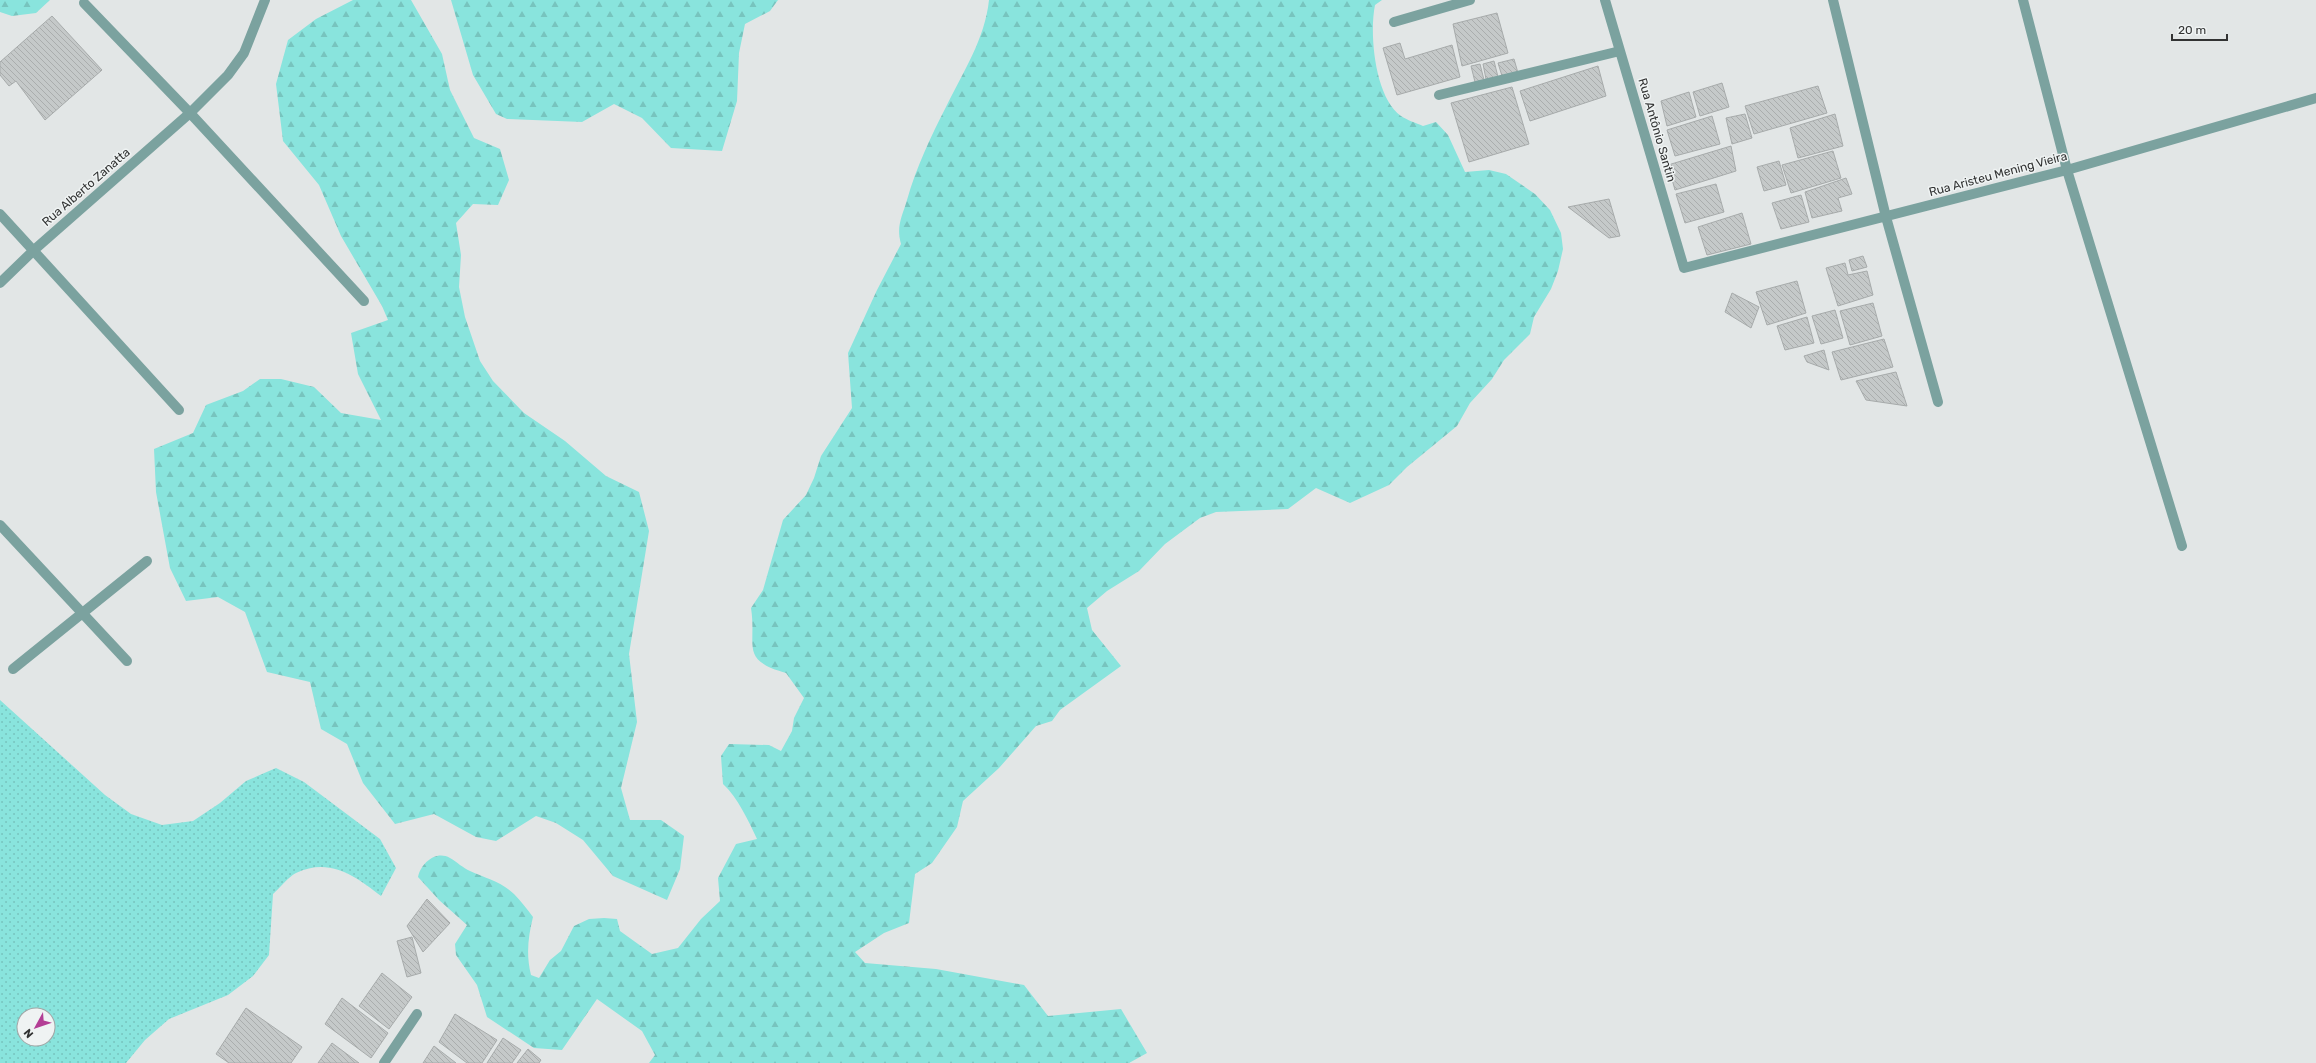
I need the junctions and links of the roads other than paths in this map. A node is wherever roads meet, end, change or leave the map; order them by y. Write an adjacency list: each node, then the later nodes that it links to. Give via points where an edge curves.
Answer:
1 (265, 0): 12 (street, Rua Alberto Zanatta, via 244,53 228,75)
2 (1470, 0): 7 (street)
3 (1605, 0): 9 (street, Rua Antônio Santin)
4 (1833, 0): 15 (street)
5 (2023, 0): 13 (street)
6 (84, 2): 12 (street)
7 (1454, 2): 8 (street)
8 (1394, 22)
9 (1620, 51): 10 (street); 17 (street, Rua Antônio Santin)
10 (1439, 95)
11 (2316, 98): 13 (street, Rua Aristeu Mening Vieira)
12 (190, 113): 16 (street, Rua Alberto Zanatta); 19 (street)
13 (2067, 170): 15 (street, Rua Aristeu Mening Vieira); 23 (street)
14 (0, 214): 16 (street)
15 (1886, 217): 17 (street, Rua Aristeu Mening Vieira); 20 (street)
16 (34, 250): 18 (street, Rua Alberto Zanatta); 21 (street)
17 (1684, 268)
18 (0, 283)
19 (364, 301)
20 (1938, 402)
21 (180, 410)
22 (0, 525): 25 (street)
23 (2182, 546)
24 (147, 561): 25 (street)
25 (84, 614): 26 (street); 27 (street)
26 (128, 661)
27 (13, 669)
28 (417, 1014): 29 (street)
29 (384, 1063)

